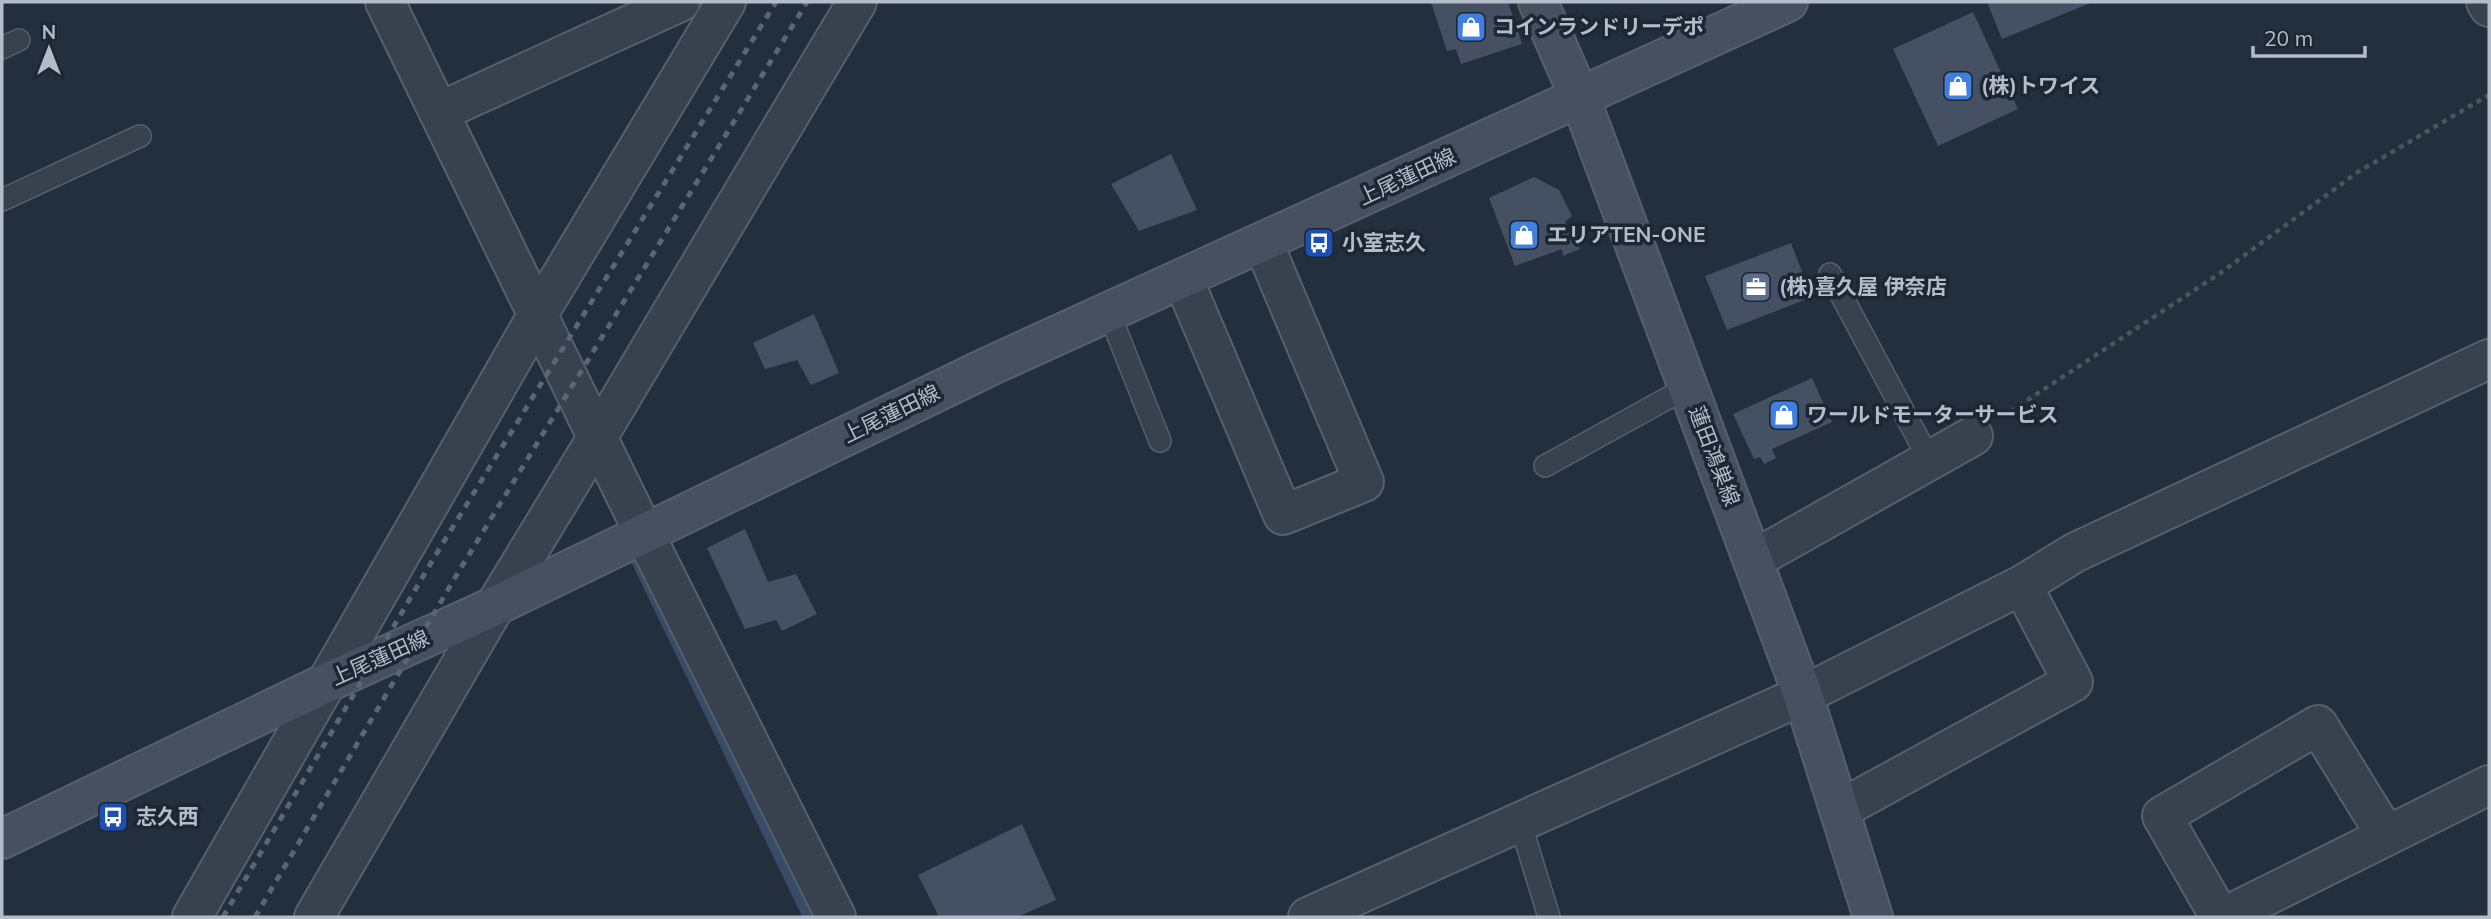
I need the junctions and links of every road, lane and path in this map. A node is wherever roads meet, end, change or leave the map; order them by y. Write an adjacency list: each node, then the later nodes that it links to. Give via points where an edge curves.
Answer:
1 (385, 2): 11 (street)
2 (680, 2): 11 (street)
3 (726, 2): 18 (street)
4 (857, 2): 22 (street)
5 (1538, 2): 10 (main road, 蓮田鴻巣線)
6 (1788, 2): 10 (main road, 上尾蓮田線)
7 (2486, 2): 8 (street)
8 (2489, 7)
9 (2489, 95): 21 (path, via 2358,172 2218,274)
10 (1580, 97): 14 (main road, 上尾蓮田線); 20 (main road, 蓮田鴻巣線)
11 (439, 112): 18 (street)
12 (139, 135): 13 (lane)
13 (2, 200)
14 (1263, 243): 16 (main road, 上尾蓮田線); 16 (street, via 1364,482 1283,515)
15 (1830, 274): 24 (lane)
16 (1183, 279): 17 (main road, 上尾蓮田線)
17 (1109, 313): 23 (lane); 26 (main road, 上尾蓮田線)
18 (537, 316): 22 (street); 30 (street)
19 (2489, 359): 28 (street, via 2076,552)
20 (1688, 387): 25 (lane); 27 (main road, 蓮田鴻巣線)
21 (1973, 436): 24 (street)
22 (597, 438): 26 (street); 29 (street)
23 (1160, 441)
24 (1930, 461): 27 (street)
25 (1545, 466)
26 (639, 536): 29 (main road, 上尾蓮田線); 39 (street)
27 (1753, 560): 31 (main road, 蓮田鴻巣線)
28 (2022, 585): 31 (street); 33 (street, via 2073,682)
29 (495, 606): 30 (main road, 上尾蓮田線); 38 (street)
30 (326, 683): 36 (main road, 上尾蓮田線); 37 (street)
31 (1803, 695): 33 (main road, 蓮田鴻巣線); 34 (street)
32 (2489, 785): 35 (street)
33 (1840, 809): 42 (main road, 蓮田鴻巣線)
34 (1520, 822): 40 (street); 41 (lane)
35 (2386, 835): 43 (street); 43 (street, via 2318,725 2162,816)
36 (2, 839)
37 (192, 917)
38 (314, 917)
39 (836, 917)
40 (1308, 917)
41 (1549, 917)
42 (1873, 917)
43 (2222, 917)

